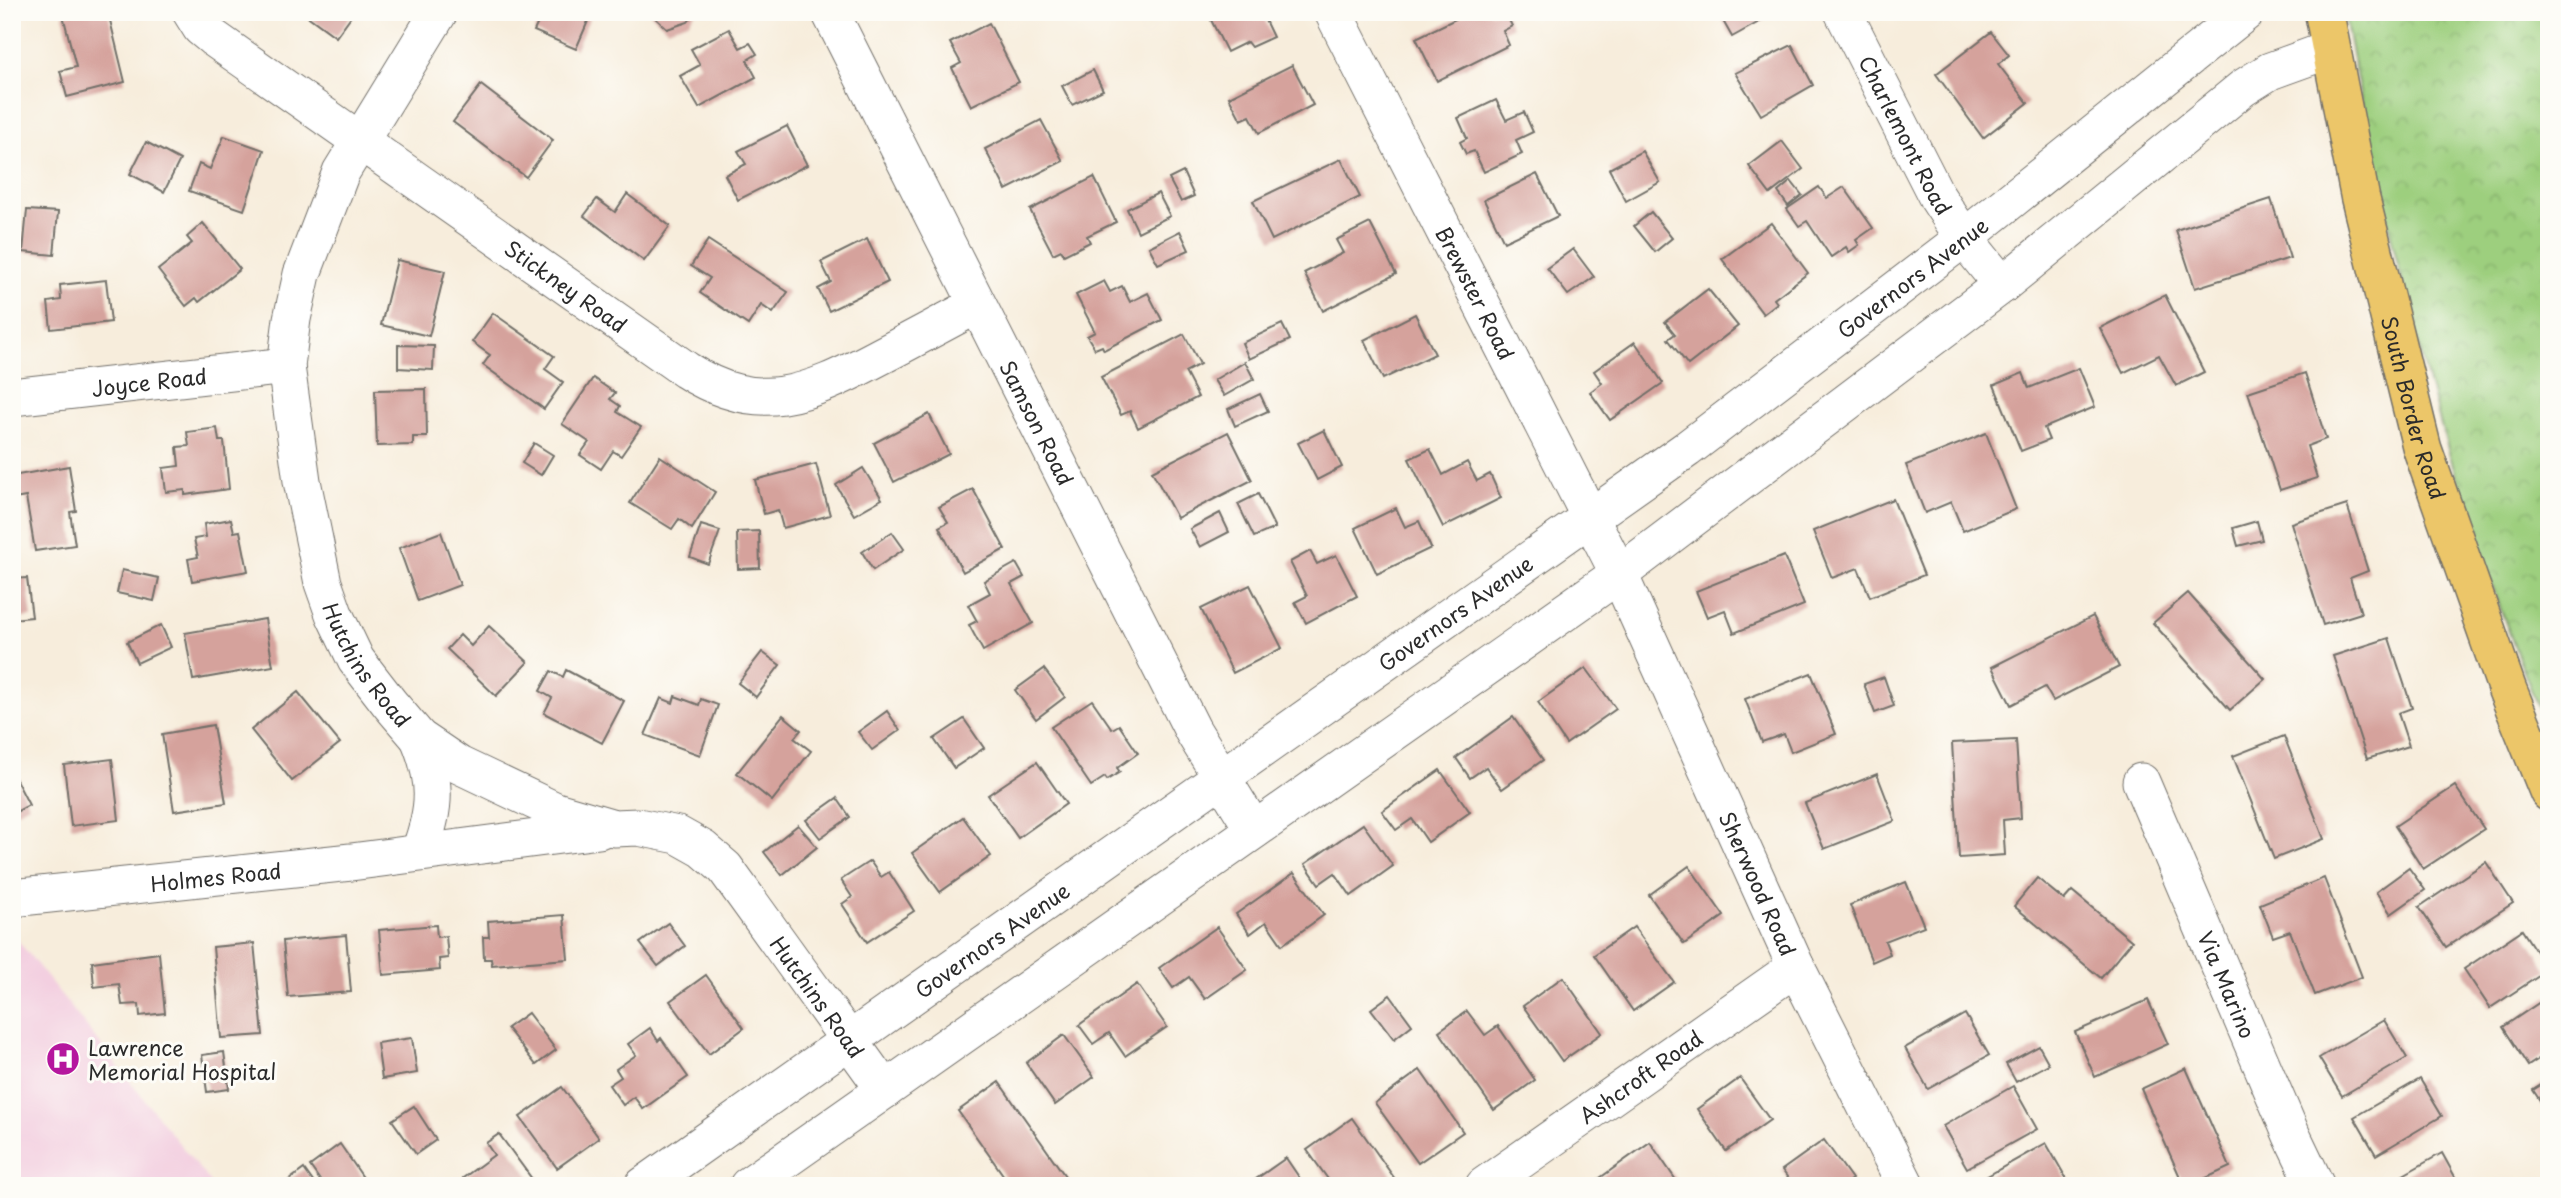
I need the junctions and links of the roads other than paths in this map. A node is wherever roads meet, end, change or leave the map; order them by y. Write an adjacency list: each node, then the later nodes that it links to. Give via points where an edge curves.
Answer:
1 (191, 12): 9 (street, Stickney Road, via 212,37)
2 (439, 12): 9 (street, Hutchins Road)
3 (830, 12): 12 (street, Samson Road)
4 (1333, 12): 15 (street, Brewster Road)
5 (1843, 12): 10 (street, Charlemont Road, via 1937,197)
6 (2246, 12): 10 (street, Governors Avenue)
7 (2323, 12): 8 (main road, South Border Road)
8 (2331, 49): 11 (street, via 2279,67 2243,88); 20 (main road, South Border Road, via 2360,197 2422,448 2507,689)
9 (358, 140): 12 (street, Stickney Road, via 686,370 739,394 782,397 824,386); 13 (street, Hutchins Road, via 326,206 302,274)
10 (1964, 238): 11 (street, Charlemont Road); 15 (street, Governors Avenue, via 1786,377)
11 (2002, 285): 16 (street)
12 (977, 305): 18 (street, Samson Road, via 1192,731)
13 (286, 366): 14 (street, Joyce Road); 17 (street, Hutchins Road, via 302,481 334,614 366,675)
14 (12, 397)
15 (1589, 517): 16 (street, Brewster Road); 18 (street, Governors Avenue)
16 (1619, 575): 22 (street); 25 (street, Sherwood Road)
17 (419, 738): 21 (street, Hutchins Road, via 503,787 556,811); 23 (street, via 433,786 433,806)
18 (1221, 778): 22 (street, Samson Road); 26 (street, Governors Avenue)
19 (2141, 782): 32 (street, Via Marino)
20 (2549, 792)
21 (614, 828): 23 (street, Holmes Road); 26 (street, Hutchins Road, via 638,827 678,835 712,855)
22 (1254, 830): 27 (street)
23 (419, 851): 24 (street, Holmes Road)
24 (12, 898)
25 (1796, 967): 30 (street, Ashcroft Road); 31 (street, Sherwood Road)
26 (850, 1041): 27 (street, Hutchins Road); 28 (street, Governors Avenue)
27 (884, 1090): 29 (street)
28 (648, 1185)
29 (748, 1186)
30 (1484, 1186)
31 (1906, 1186)
32 (2316, 1186)

